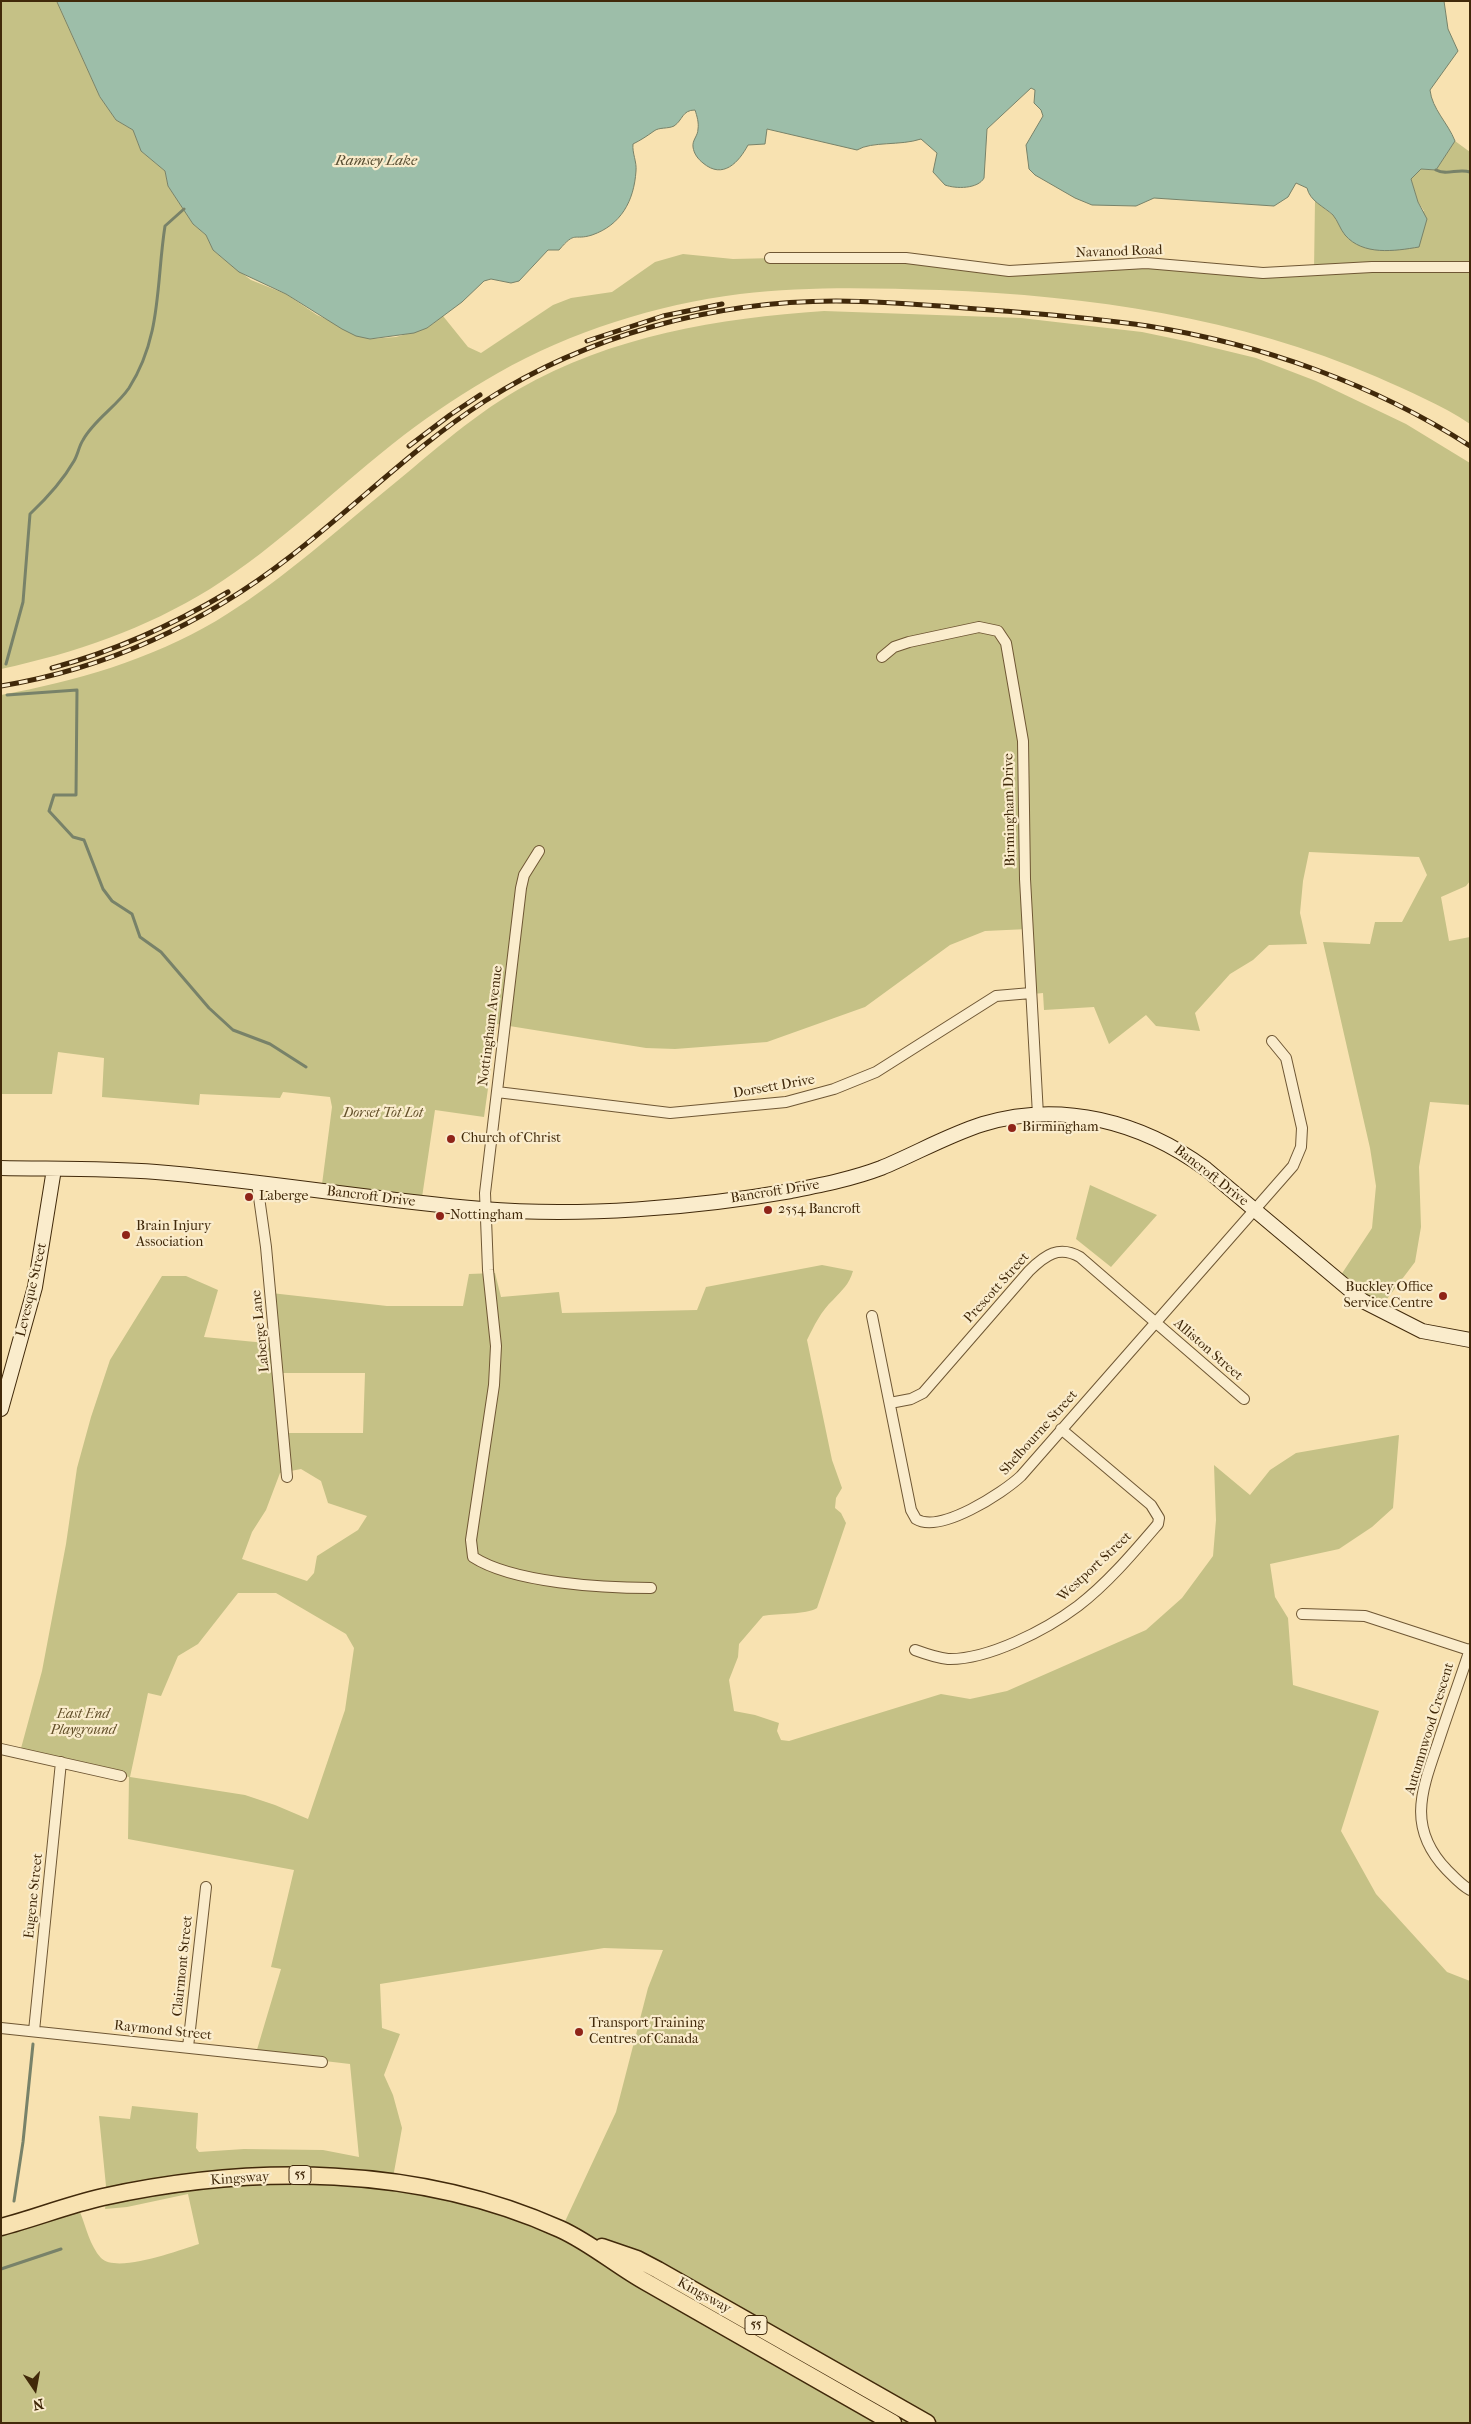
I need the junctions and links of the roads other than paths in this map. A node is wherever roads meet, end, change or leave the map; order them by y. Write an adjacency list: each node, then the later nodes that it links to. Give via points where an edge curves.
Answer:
1 (770, 258): 2 (street, Navanod Road, via 906,258 1009,270 1146,263 1263,273)
2 (1470, 267)
3 (882, 657): 5 (street, Birmingham Drive, via 909,642 980,627 998,631 1006,643 1023,741)
4 (539, 851): 7 (street, Nottingham Avenue, via 520,888)
5 (1031, 993): 7 (street, Dorsett Drive, via 996,996 876,1072 834,1089 786,1102 670,1113); 8 (street, Birmingham Drive)
6 (1272, 1041): 13 (street, Shelbourne Street, via 1286,1058 1303,1136 1293,1166)
7 (497, 1092): 12 (street, Nottingham Avenue)
8 (1038, 1115): 12 (main road, Bancroft Drive, via 985,1124 859,1176 787,1191 653,1207); 13 (main road, Bancroft Drive, via 1096,1119 1153,1136 1206,1168)
9 (1, 1168): 10 (main road, Bancroft Drive)
10 (54, 1169): 11 (main road, Bancroft Drive, via 145,1171); 19 (main road, Levesque Street, via 35,1287)
11 (257, 1183): 12 (main road, Bancroft Drive); 21 (street, Laberge Lane, via 268,1266)
12 (485, 1209): 22 (street, Nottingham Avenue, via 496,1346 494,1385 470,1540 473,1557 487,1566 534,1577 583,1585)
13 (1254, 1210): 15 (street, Shelbourne Street); 16 (main road, Bancroft Drive, via 1363,1301 1422,1331)
14 (872, 1316): 18 (street, Shelbourne Street)
15 (1155, 1322): 17 (street, Alliston Street); 18 (street, Prescott Street, via 1080,1257 1069,1252 1053,1252 1029,1271 922,1393); 20 (street, Shelbourne Street)
16 (1470, 1340)
17 (1244, 1398)
18 (890, 1403): 20 (street, Shelbourne Street, via 911,1510 916,1519 926,1523 952,1517 1003,1491 1021,1476)
19 (1, 1409)
20 (1061, 1429): 24 (street, Westport Street, via 1151,1505 1159,1518 1158,1524 1109,1577 1079,1605 1054,1622 998,1648 962,1658 932,1656)
21 (287, 1477)
22 (651, 1588)
23 (1302, 1614): 25 (street, via 1365,1616)
24 (915, 1650)
25 (1470, 1650): 30 (street, Autumnwood Crescent, via 1420,1802 1429,1847)
26 (1, 1749): 27 (street)
27 (61, 1762): 28 (street); 32 (street, Eugene Street)
28 (121, 1776)
29 (206, 1887): 33 (street, Clairmont Street)
30 (1470, 1890)
31 (1, 2028): 32 (street, Raymond Street)
32 (34, 2031): 33 (street, Raymond Street)
33 (188, 2048): 34 (street, Raymond Street)
34 (322, 2062)
35 (17, 2222): 36 (main road, Kingsway / 55); 37 (main road, Kingsway / 55); 38 (main road, Kingsway / 55, via 100,2198 163,2186 256,2177 326,2176 392,2182 461,2195 528,2216)
36 (1, 2227)
37 (1, 2235)
38 (579, 2239): 39 (main road, Kingsway / 55, via 626,2271); 40 (main road, Kingsway / 55, via 651,2266)
39 (893, 2423)
40 (927, 2423)

